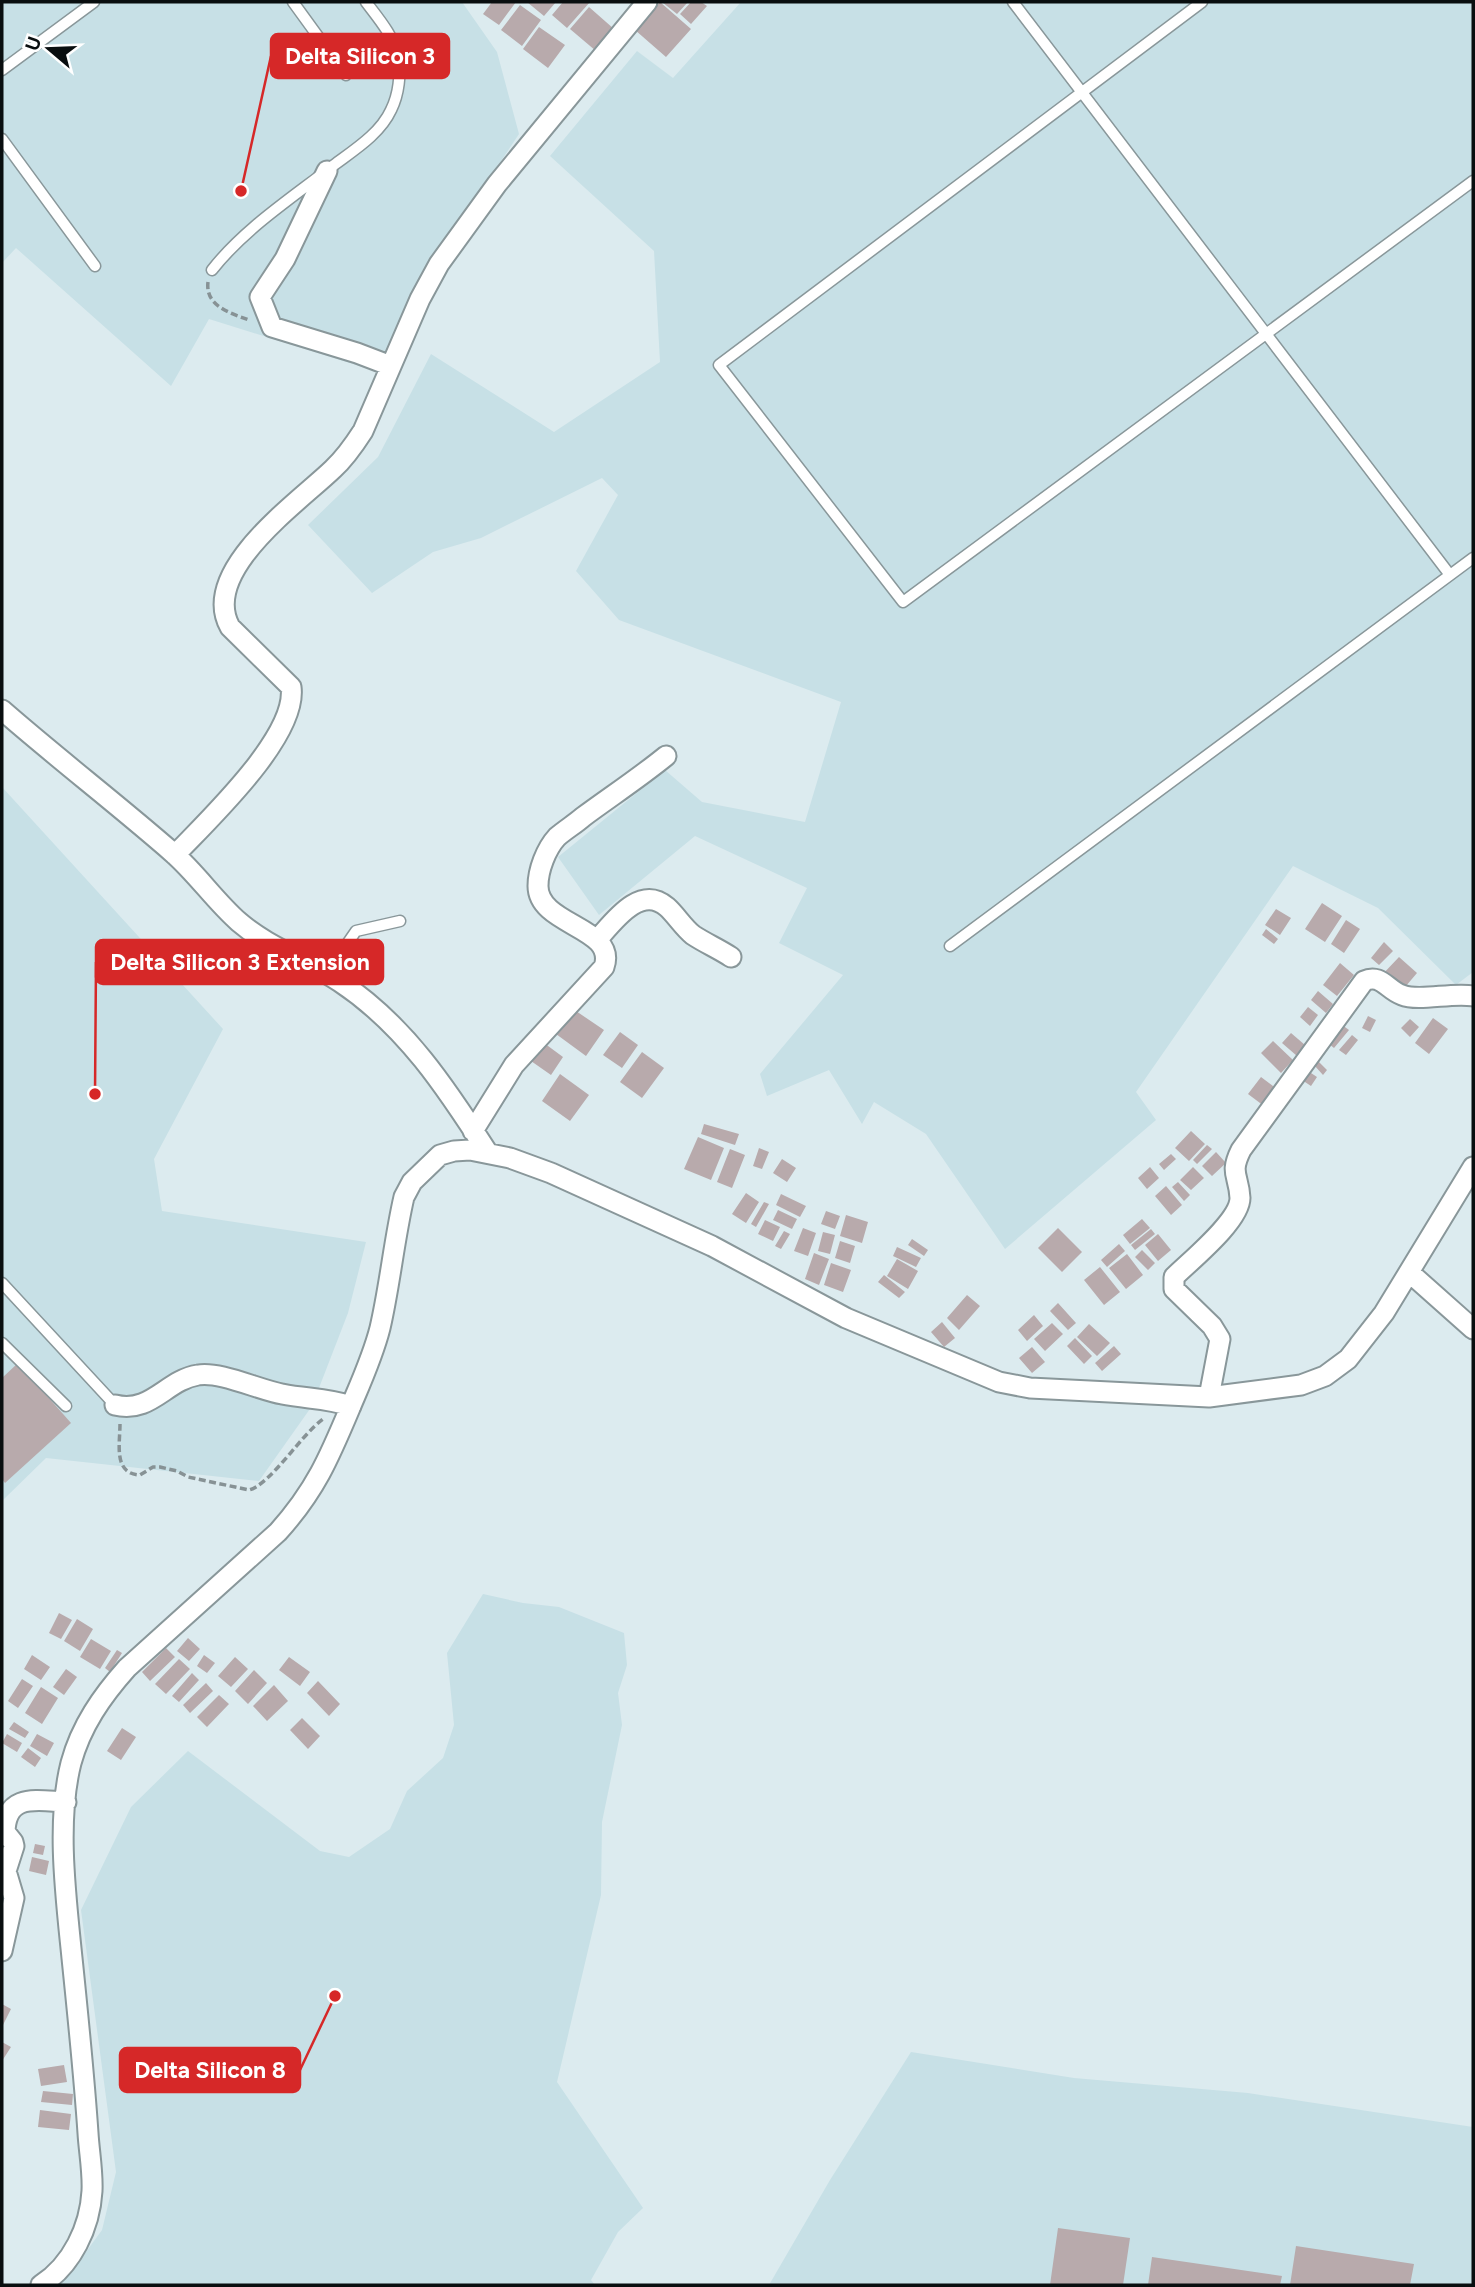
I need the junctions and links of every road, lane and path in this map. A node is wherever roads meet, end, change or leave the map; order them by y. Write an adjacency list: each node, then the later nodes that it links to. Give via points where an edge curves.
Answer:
1 (94, 2): 7 (lane)
2 (293, 2): 8 (lane)
3 (366, 2): 11 (lane, via 388,32 398,56 399,82 391,110 371,137)
4 (647, 2): 17 (street, via 496,184 452,246 428,284)
5 (1013, 2): 9 (lane)
6 (1202, 2): 9 (lane)
7 (2, 70)
8 (346, 75)
9 (1082, 91): 16 (lane); 16 (lane, via 719,365 903,602)
10 (2, 139): 13 (lane)
11 (327, 171): 14 (lane, via 252,228); 15 (street, via 285,260 260,297)
12 (1473, 181): 16 (lane)
13 (95, 266)
14 (212, 270): 15 (path, via 207,292 211,300 231,313)
15 (272, 327): 17 (street)
16 (1266, 334): 19 (lane)
17 (391, 366): 22 (street, via 352,449 252,545 230,581 224,616 291,687 290,709 248,775)
18 (1473, 558): 19 (lane)
19 (1450, 575): 25 (lane)
20 (2, 710): 22 (street)
21 (666, 756): 24 (street, via 557,837 544,857 540,897 553,913)
22 (175, 855): 27 (street, via 241,923)
23 (400, 921): 27 (lane, via 356,931)
24 (597, 940): 26 (street, via 626,909 642,899 656,899 692,934); 29 (street, via 606,955 604,967 514,1065)
25 (950, 946)
26 (731, 957)
27 (327, 973): 29 (street, via 373,1007 411,1044)
28 (1473, 996): 36 (street, via 1410,998 1379,979 1364,981 1241,1150 1234,1164 1240,1198 1233,1217 1172,1284 1220,1339)
29 (473, 1130): 30 (street)
30 (488, 1153): 36 (street, via 541,1169 616,1201 846,1318 999,1382 1030,1388); 39 (street, via 440,1155 412,1182 404,1197 379,1331)
31 (1473, 1167): 32 (street)
32 (1410, 1273): 34 (street); 36 (street, via 1348,1359 1325,1377 1301,1385)
33 (2, 1283): 37 (lane)
34 (1473, 1329)
35 (2, 1343): 38 (lane)
36 (1209, 1397)
37 (116, 1405): 39 (street, via 140,1407 167,1388 201,1374 283,1394 328,1398); 39 (path, via 119,1456 127,1473 170,1469 243,1490 256,1488 327,1416)
38 (66, 1406)
39 (350, 1410): 40 (street, via 329,1460 300,1507 107,1690 79,1738)
40 (66, 1802): 41 (street, via 27,1800 17,1803 8,1815 5,1832 14,1846 6,1871 14,1898); 42 (street, via 63,1864 92,2190 72,2255)
41 (2, 1951)
42 (41, 2285)

